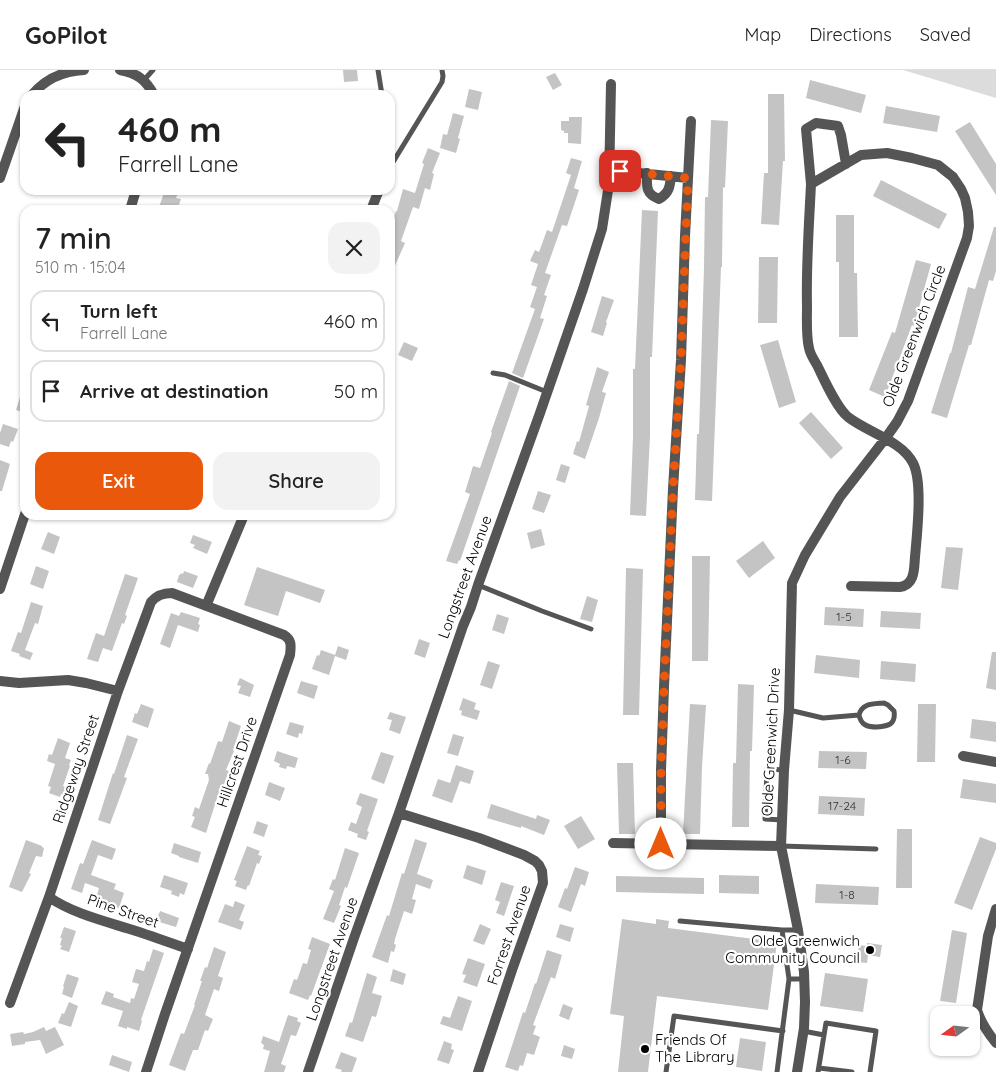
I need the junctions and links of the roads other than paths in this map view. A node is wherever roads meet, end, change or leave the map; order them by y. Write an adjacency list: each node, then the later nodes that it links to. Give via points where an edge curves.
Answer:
1 (84, 70): 8 (street, via 55,76)
2 (120, 70): 6 (street)
3 (152, 70): 6 (lane)
4 (378, 70): 10 (lane)
5 (442, 70): 13 (lane, via 442,82)
6 (144, 80): 9 (street)
7 (611, 84): 15 (street, Longstreet Avenue)
8 (37, 90)
9 (151, 90)
10 (381, 90)
11 (20, 120): 18 (street)
12 (691, 122): 19 (street)
13 (395, 159)
14 (846, 164): 20 (street, Olde Greenwich Circle); 20 (street, via 838,126 816,124 806,129); 23 (street, Olde Greenwich Circle, via 861,155 887,153 938,165 953,177 961,189 968,212 967,238 908,401)
15 (609, 170): 16 (street); 22 (street, Longstreet Avenue, via 602,229)
16 (647, 173): 17 (street); 17 (street, via 648,190 659,200 670,190)
17 (671, 176): 19 (street)
18 (0, 178)
19 (688, 178): 41 (street, via 664,677)
20 (812, 184): 23 (street, via 806,273 809,349 831,394 847,416)
21 (493, 374): 22 (lane, via 505,375)
22 (547, 392): 26 (street, Longstreet Avenue)
23 (885, 439): 27 (street, via 907,454 913,462 918,482 912,579 900,587); 33 (street, Olde Greenwich Drive, via 840,497 792,583)
24 (23, 520): 28 (street)
25 (242, 520): 29 (street)
26 (478, 584): 30 (lane); 38 (street, Longstreet Avenue)
27 (851, 586)
28 (0, 589)
29 (206, 606): 32 (street, Ridgeway Street, via 172,593 153,600); 49 (street, Hillcrest Drive, via 284,635 291,644 290,655)
30 (591, 629)
31 (0, 681): 32 (street, via 68,680)
32 (118, 692): 44 (street, Ridgeway Street)
33 (789, 710): 34 (lane, via 823,718); 37 (street, Olde Greenwich Drive)
34 (859, 715): 34 (lane, via 862,723 870,727 887,726 891,724 894,711 884,703 867,705)
35 (962, 756): 36 (street)
36 (996, 762)
37 (784, 770): 39 (street, Olde Greenwich Drive); 39 (lane, via 767,769 765,819)
38 (399, 813): 59 (street, Longstreet Avenue); 60 (street, Forrest Avenue, via 524,855 535,861 542,871 543,884)
39 (782, 820): 42 (street, Olde Greenwich Drive)
40 (613, 843): 41 (street)
41 (661, 844): 42 (street)
42 (781, 846): 43 (lane); 48 (street, Olde Greenwich Drive)
43 (876, 848)
44 (49, 897): 49 (street, Pine Street, via 102,920); 52 (street, Ridgeway Street)
45 (996, 909): 56 (street, via 988,936 977,1010 980,1021)
46 (680, 922): 47 (lane)
47 (782, 930): 48 (lane); 50 (lane)
48 (798, 930): 51 (street, Olde Greenwich Drive)
49 (188, 949): 58 (street, Hillcrest Drive)
50 (789, 979): 51 (lane); 53 (lane)
51 (804, 979): 54 (street, Olde Greenwich Drive)
52 (10, 1003)
53 (783, 1030): 61 (lane, via 674,1016); 62 (lane)
54 (803, 1031): 55 (lane); 63 (street, Olde Greenwich Drive)
55 (824, 1035): 57 (lane); 65 (lane, via 826,1023 876,1031)
56 (996, 1043)
57 (818, 1070): 64 (lane)
58 (146, 1072)
59 (308, 1072)
60 (478, 1072)
61 (666, 1072)
62 (777, 1072)
63 (797, 1072)
64 (852, 1072)
65 (870, 1072)

